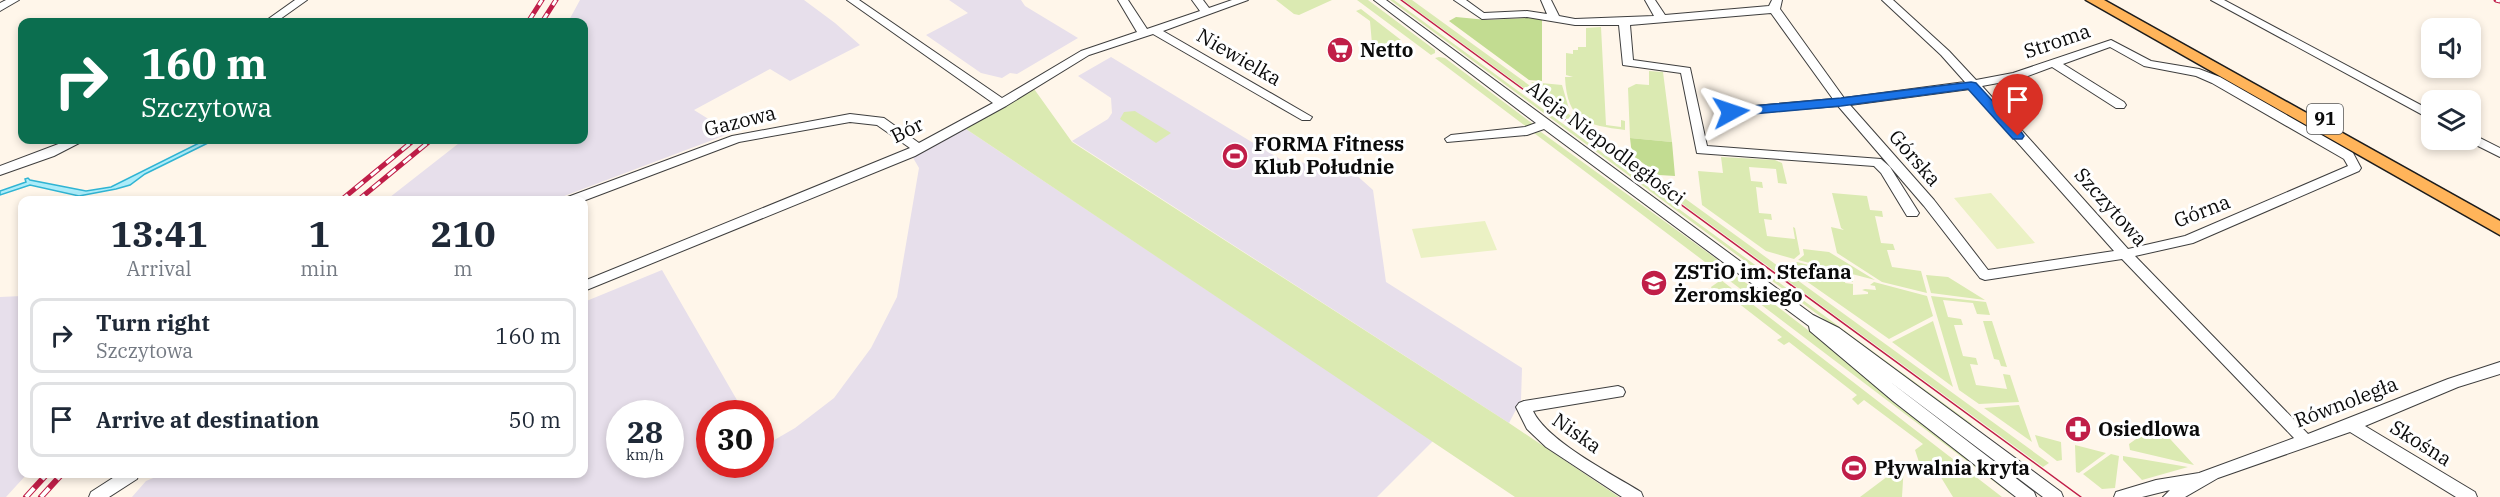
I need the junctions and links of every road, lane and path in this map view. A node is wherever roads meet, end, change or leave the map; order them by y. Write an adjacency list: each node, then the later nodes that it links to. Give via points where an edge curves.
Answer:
1 (14, 0): 16 (street)
2 (302, 0): 19 (street)
3 (852, 0): 26 (street)
4 (1123, 0): 22 (street)
5 (1197, 0): 17 (street)
6 (1243, 0): 17 (street, Bór)
7 (1378, 0): 31 (street, Aleja Niepodległości)
8 (1459, 0): 18 (street, via 1482,16)
9 (1546, 0): 18 (street)
10 (1650, 0): 20 (street)
11 (1887, 0): 24 (street, Szczytowa, via 1928,35)
12 (2093, 0): 42 (main road, 91)
13 (2113, 0): 41 (main road, 91)
14 (2216, 0): 28 (street)
15 (1775, 4): 20 (street); 25 (street, Górska)
16 (0, 8)
17 (1207, 12): 22 (street, Bór)
18 (1554, 17): 21 (street, via 1575,22)
19 (274, 18)
20 (1661, 18): 21 (street)
21 (1624, 21): 40 (street, via 1627,63 1686,70 1701,150 1876,162 1882,165)
22 (1149, 31): 26 (street, Bór, via 1085,53); 30 (street, Niewielka)
23 (2055, 64): 24 (street, Stroma); 27 (street); 37 (street, Stroma, via 2111,43 2148,64 2199,73 2349,156)
24 (1971, 85): 25 (street, Stroma); 43 (street, Szczytowa)
25 (1841, 102): 29 (street, Stroma); 44 (street, Górska, via 1929,203)
26 (1002, 104): 35 (street, Bór)
27 (2120, 105)
28 (2421, 110)
29 (1731, 112)
30 (1306, 117)
31 (1545, 124): 32 (street, via 1527,131); 46 (street, Aleja Niepodległości)
32 (1451, 139)
33 (2481, 143): 36 (street)
34 (70, 144): 38 (street)
35 (919, 149): 39 (street, Gazowa, via 880,121 850,118 736,139); 45 (street, Bór)
36 (2500, 153)
37 (2355, 168): 43 (street, Górna, via 2188,240)
38 (0, 171)
39 (583, 196)
40 (1912, 213)
41 (2500, 217)
42 (2500, 229)
43 (2125, 254): 44 (street, Górna); 50 (street, Szczytowa)
44 (1985, 275)
45 (588, 284)
46 (1808, 319): 55 (street, Aleja Niepodległości, via 1823,336 1898,397); 56 (street, Aleja Niepodległości, via 1834,332)
47 (2500, 368): 49 (street, Równoległa)
48 (1618, 392): 54 (street, Niska, via 1524,407 1532,425 1551,443)
49 (2351, 424): 50 (street, Równoległa); 59 (street, Skośna)
50 (2306, 441): 51 (street, Równoległa)
51 (2207, 476): 57 (street, Równoległa); 58 (street, Równoległa)
52 (125, 478): 53 (street)
53 (97, 497)
54 (1635, 497)
55 (2028, 497)
56 (2055, 497)
57 (2122, 497)
58 (2171, 497)
59 (2469, 497)

